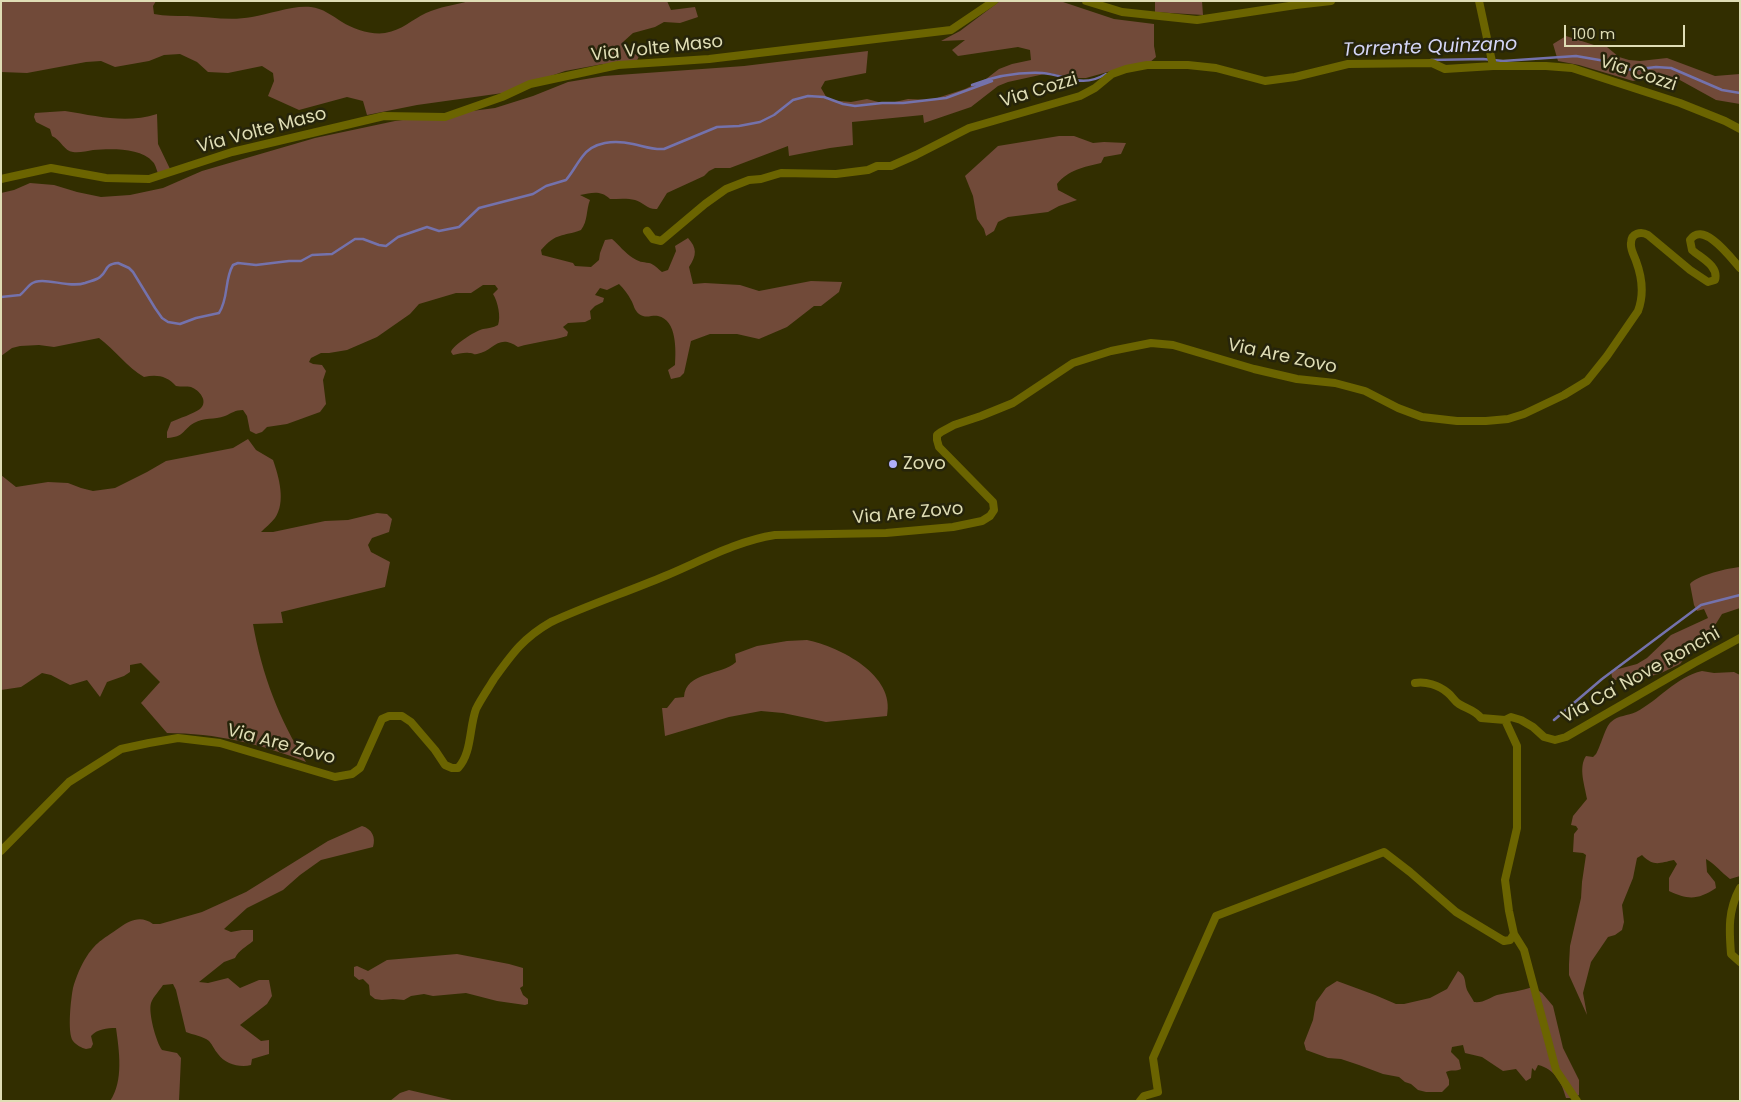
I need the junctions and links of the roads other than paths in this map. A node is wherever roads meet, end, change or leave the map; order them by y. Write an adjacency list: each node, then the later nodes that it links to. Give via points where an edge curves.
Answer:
1 (994, 1): 7 (street, Via Volte Maso, via 951,30 709,58 618,65 530,84 445,117 384,116 232,152 149,179 106,178 51,168)
2 (1086, 1): 3 (street, via 1122,12 1197,20)
3 (1331, 1)
4 (1478, 1): 5 (street)
5 (1493, 65): 6 (street, Via Cozzi, via 1572,68 1680,103); 8 (street, Via Cozzi, via 1445,69 1432,62 1348,64 1265,81 1216,68 1188,65 1126,69 1112,74 1080,96 969,128 891,166 836,174 781,173 761,180 749,180 726,189 661,240 653,239)
6 (1740, 129)
7 (1, 179)
8 (647, 231)
9 (1740, 268): 13 (street, Via Are Zovo, via 1710,238 1697,234 1691,238 1691,248 1716,273 1715,280 1708,282 1651,237 1641,232 1636,234 1631,238 1631,245 1639,271 1641,304 1623,334 1587,381 1564,395 1508,419 1457,421 1422,418 1366,391 1254,369 1174,345 1151,344 1111,350 1073,363 1013,403 940,432 939,447 993,502 994,510 986,519 953,527 886,533 758,538 551,622 515,650 485,693 476,709 466,755 458,768 445,766 411,722 402,716 382,719 360,768 352,774 335,777 220,743 178,738 149,742 121,749 69,782)
10 (1740, 638): 12 (street, Via Ca' Nove Ronchi, via 1566,737 1555,740 1521,720 1510,717)
11 (1415, 683): 12 (street, Via Ca' Nove Ronchi, via 1438,687 1456,702 1477,712 1481,718)
12 (1506, 720): 15 (street, via 1517,746 1517,828 1505,880)
13 (1, 851)
14 (1740, 888): 16 (street, via 1728,925 1731,954)
15 (1514, 934): 17 (street, via 1510,940 1504,941 1456,912 1384,852 1216,916 1153,1058 1158,1092 1144,1096); 18 (street, via 1524,950 1556,1070)
16 (1740, 962)
17 (1140, 1101)
18 (1577, 1101)

